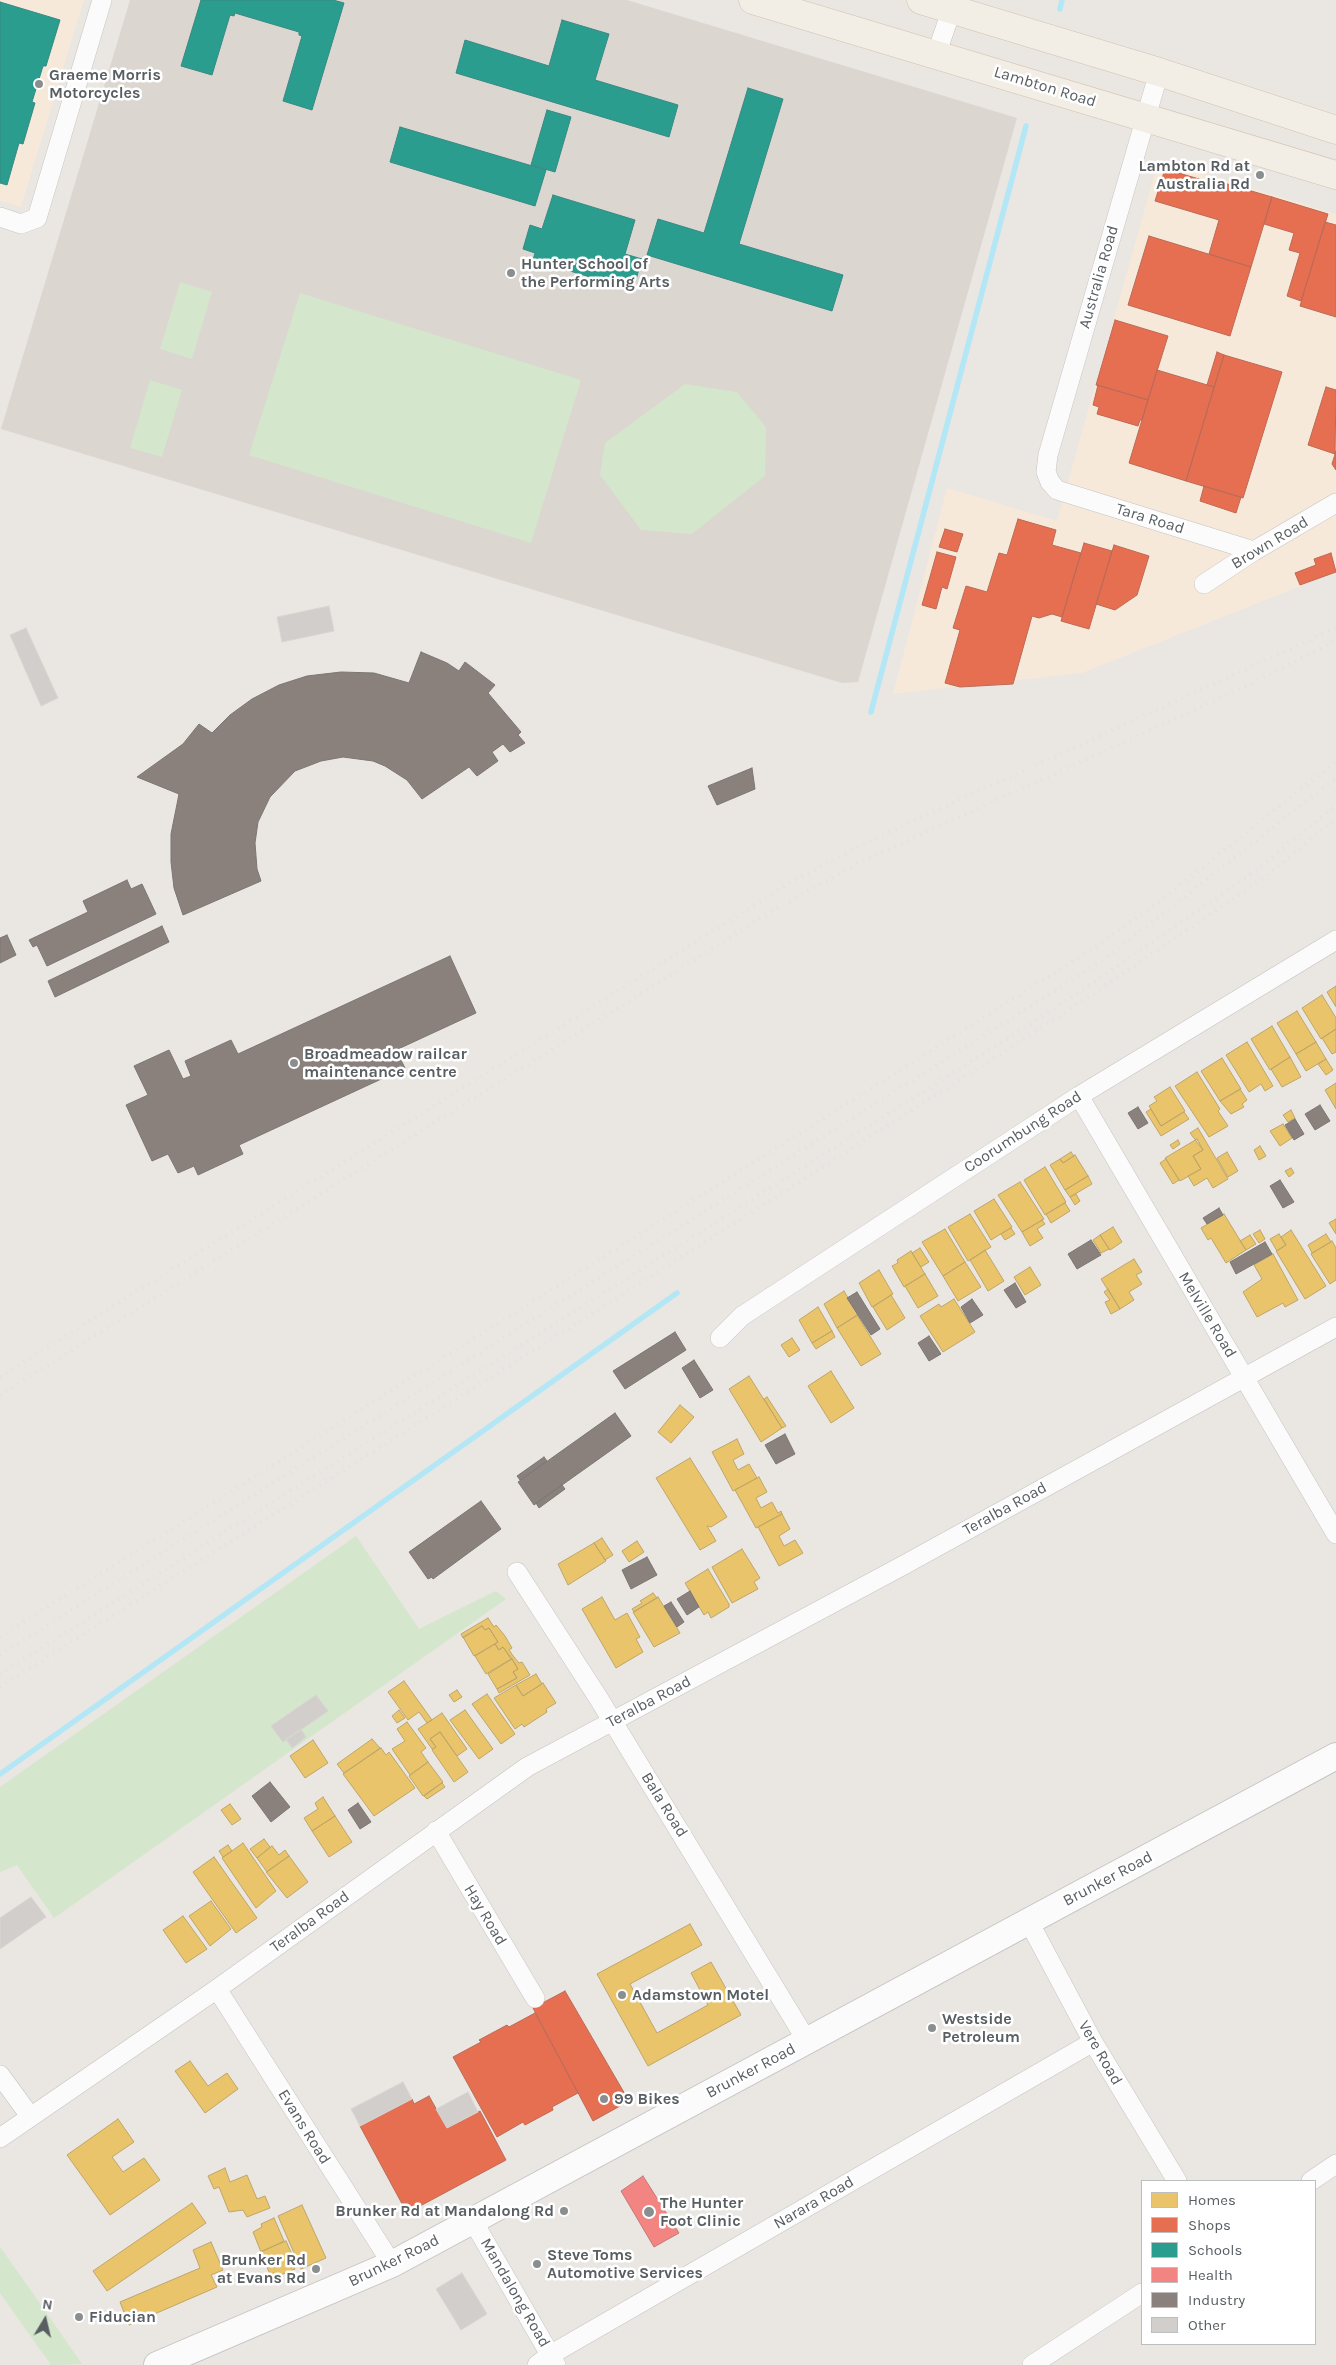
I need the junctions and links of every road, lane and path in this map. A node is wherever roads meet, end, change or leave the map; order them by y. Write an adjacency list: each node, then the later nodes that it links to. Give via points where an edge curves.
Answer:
1 (102, 0): 10 (street, via 37,218 21,224)
2 (753, 0): 5 (main road, Lambton Road)
3 (921, 0): 4 (main road)
4 (953, 5): 5 (street); 6 (main road)
5 (936, 55): 7 (main road, Lambton Road)
6 (1159, 72): 7 (street, Australia Road); 8 (main road)
7 (1146, 118): 9 (main road, Lambton Road); 11 (street, Australia Road, via 1048,455 1046,472)
8 (1336, 130)
9 (1336, 175)
10 (0, 217)
11 (1050, 482): 13 (street, Tara Road, via 1057,490)
12 (1336, 503): 13 (street, Brown Road)
13 (1254, 551): 14 (street, Brown Road)
14 (1204, 584)
15 (1336, 940): 16 (street, Coorumbung Road)
16 (1078, 1096): 18 (street, Coorumbung Road, via 742,1316); 19 (street, Melville Road)
17 (1336, 1327): 19 (street, Teralba Road)
18 (720, 1338)
19 (1243, 1377): 20 (street, Melville Road); 22 (street, Teralba Road)
20 (1336, 1534)
21 (517, 1572): 22 (street, Bala Road)
22 (612, 1722): 24 (street, Teralba Road, via 528,1767); 28 (street, Bala Road)
23 (1336, 1756): 25 (main road, Brunker Road)
24 (436, 1831): 26 (street, Teralba Road); 27 (street, Hay Road)
25 (1029, 1922): 28 (main road, Brunker Road); 29 (street, Vere Road)
26 (217, 1989): 31 (street, Teralba Road); 37 (street, Evans Road)
27 (535, 1998)
28 (807, 2041): 36 (main road, Brunker Road)
29 (1093, 2042): 34 (street, Vere Road); 39 (street, Narara Road)
30 (0, 2075): 31 (street)
31 (30, 2116): 32 (street, Teralba Road)
32 (0, 2138)
33 (1336, 2164): 35 (street)
34 (1175, 2180)
35 (1312, 2180)
36 (474, 2221): 37 (main road, Brunker Road); 39 (street, Mandalong Road)
37 (392, 2264): 40 (main road, Brunker Road)
38 (1141, 2294): 41 (street)
39 (548, 2362)
40 (157, 2365)
41 (1032, 2365)

